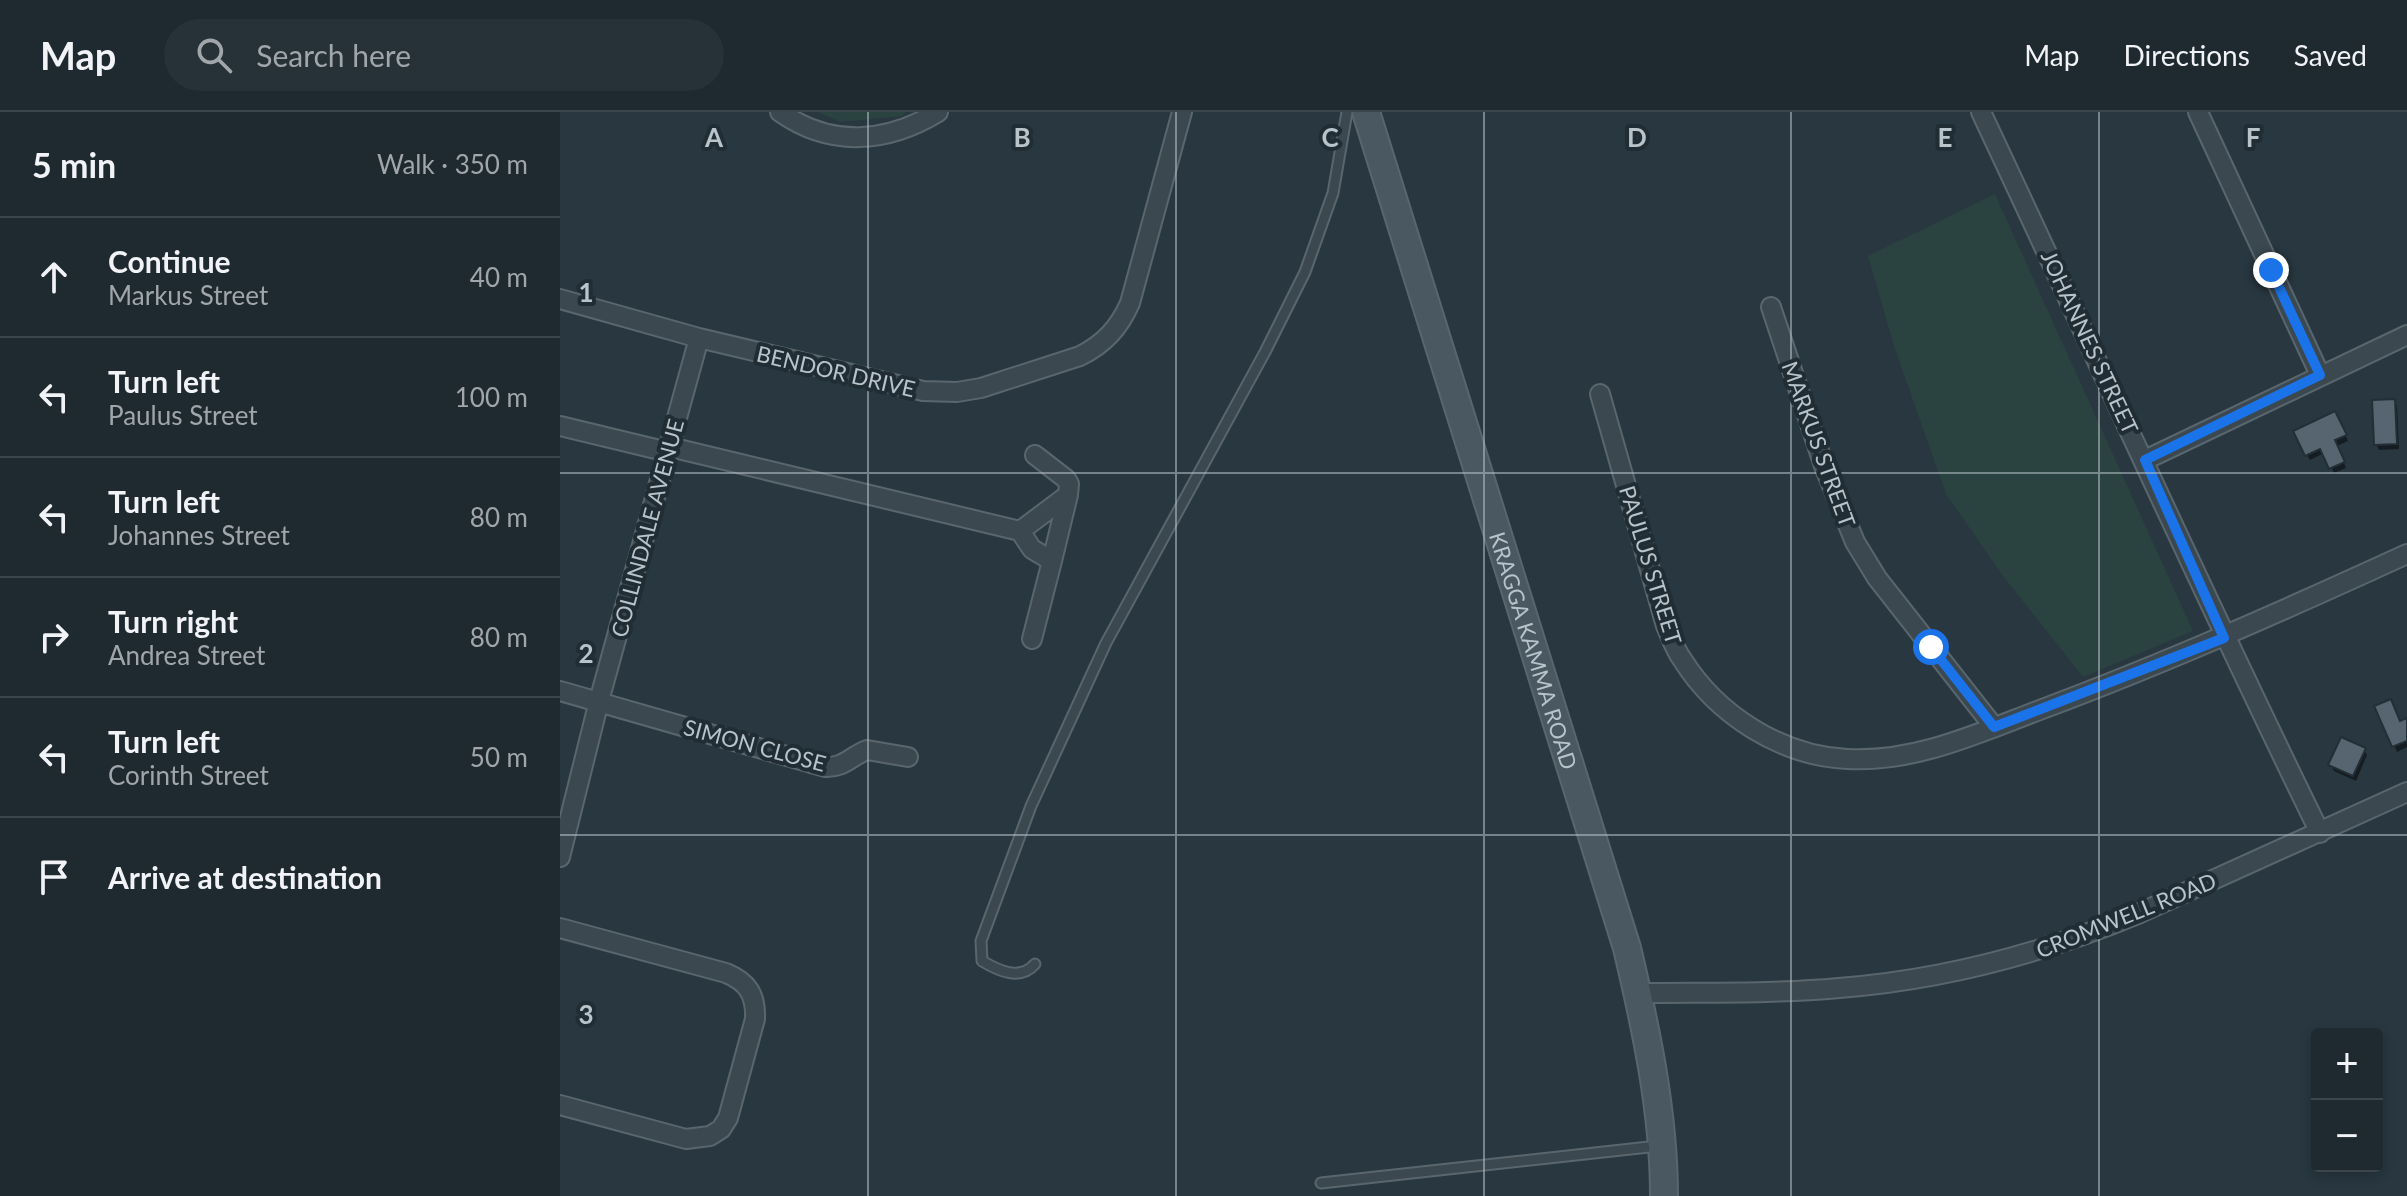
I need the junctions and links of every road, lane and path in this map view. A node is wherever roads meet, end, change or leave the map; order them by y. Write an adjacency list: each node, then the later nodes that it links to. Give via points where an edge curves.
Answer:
1 (780, 112): 2 (street, via 823,133 860,139 896,133)
2 (938, 112)
3 (1182, 112): 11 (street, BENDOR DRIVE, via 1130,303 1116,329 1080,356 981,388 941,393)
4 (1347, 112): 32 (lane, via 1333,193 1305,272 1106,643 1031,806 981,941 982,961 992,967 1016,974)
5 (1366, 112): 33 (main road, KRAGGA KAMMA ROAD)
6 (1981, 112): 17 (street, JOHANNES STREET)
7 (2198, 112): 12 (street)
8 (560, 299): 11 (street, BENDOR DRIVE)
9 (1771, 307): 26 (street, MARKUS STREET, via 1828,479 1855,542 1877,578)
10 (2407, 335): 12 (street)
11 (699, 338): 15 (street, COLLINDALE AVENUE)
12 (2320, 375): 17 (street)
13 (1600, 394): 26 (street, PAULUS STREET, via 1666,626 1681,659 1716,701 1754,731 1803,753 1847,759 1901,757)
14 (560, 426): 15 (street)
15 (669, 450): 19 (street); 25 (street, COLLINDALE AVENUE)
16 (1035, 455): 18 (street, via 1066,479)
17 (2145, 460): 22 (street, JOHANNES STREET)
18 (1068, 495): 19 (street); 21 (street)
19 (1020, 531): 21 (street, via 1032,549)
20 (2407, 554): 22 (street, PAULUS STREET)
21 (1052, 561): 23 (street)
22 (2224, 638): 26 (street, PAULUS STREET); 29 (street, JOHANNES STREET)
23 (1032, 639)
24 (560, 691): 25 (street, SIMON CLOSE)
25 (599, 701): 27 (street, SIMON CLOSE, via 825,767 837,767 867,750); 30 (street, COLLINDALE AVENUE)
26 (1994, 727)
27 (908, 757)
28 (2407, 792): 29 (street, CROMWELL ROAD)
29 (2320, 833): 33 (street, CROMWELL ROAD, via 2095,932 2015,958 1839,988)
30 (560, 857)
31 (560, 928): 34 (street, via 726,973 740,979 756,1003 728,1118 710,1136 686,1139)
32 (1035, 964)
33 (1637, 993): 35 (main road, KRAGGA KAMMA ROAD)
34 (560, 1105)
35 (1661, 1146): 36 (lane); 37 (main road, KRAGGA KAMMA ROAD)
36 (1321, 1183)
37 (1664, 1196)

